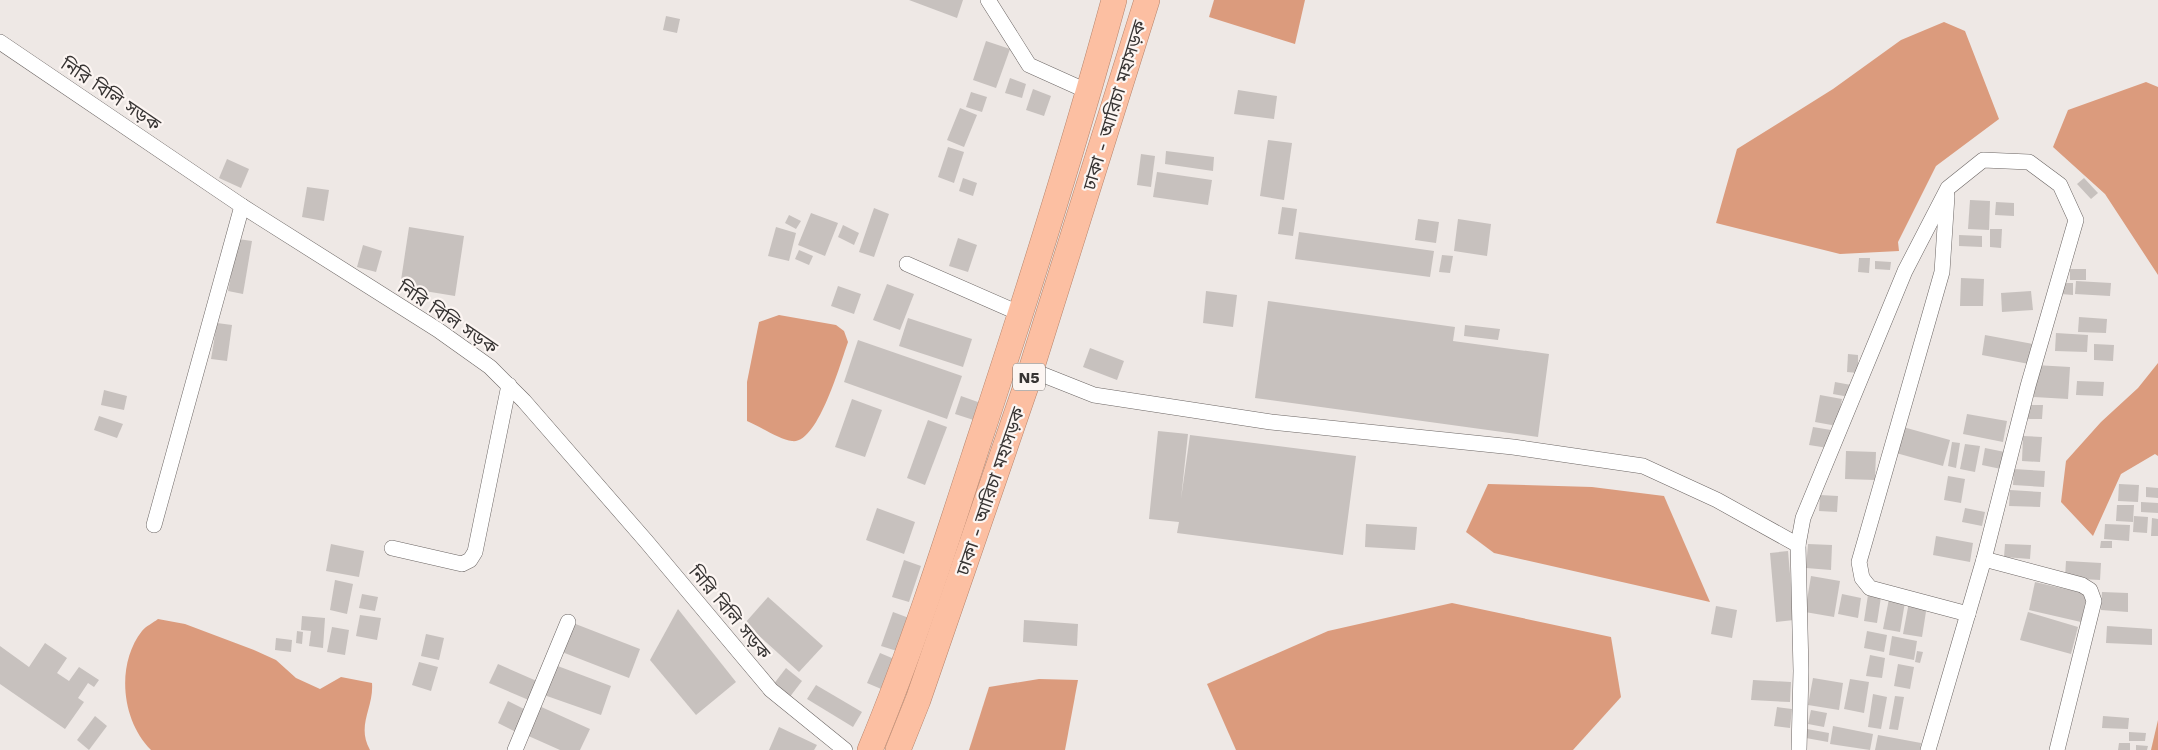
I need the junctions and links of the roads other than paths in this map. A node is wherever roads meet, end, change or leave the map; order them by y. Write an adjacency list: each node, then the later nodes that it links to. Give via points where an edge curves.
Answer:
1 (988, 0): 5 (street, via 1029,65)
2 (1114, 0): 5 (highway, N5)
3 (1147, 0): 10 (highway, ঢাকা - আরিচা মহাসড়ক / N5)
4 (0, 42): 7 (street, নিরি বিলি সড়ক)
5 (1089, 92): 9 (highway, N5)
6 (1948, 188): 13 (street, via 1906,271 1803,518); 15 (street, via 1983,160 2029,162 2060,185 2076,220 2028,386); 16 (street, via 1942,272 1859,562 1862,578 1870,588)
7 (242, 206): 11 (street, নিরি বিলি সড়ক, via 465,347); 12 (street)
8 (907, 264): 9 (street)
9 (1021, 314): 20 (highway, N5, via 939,563)
10 (1031, 370): 13 (street, via 1094,395 1271,422 1513,447 1643,466 1717,500); 21 (highway, ঢাকা - আরিচা মহাসড়ক / N5)
11 (508, 385): 14 (street, via 475,552 470,560 462,564); 19 (street, নিরি বিলি সড়ক, via 646,541 771,690)
12 (154, 525)
13 (1798, 545): 22 (street, via 1801,670)
14 (392, 548)
15 (1984, 559): 16 (street); 24 (street, via 2082,585 2090,590 2094,601)
16 (1968, 614): 23 (street)
17 (568, 622): 18 (street)
18 (515, 750)
19 (845, 750)
20 (870, 750)
21 (898, 750)
22 (1798, 750)
23 (1928, 750)
24 (2058, 750)

